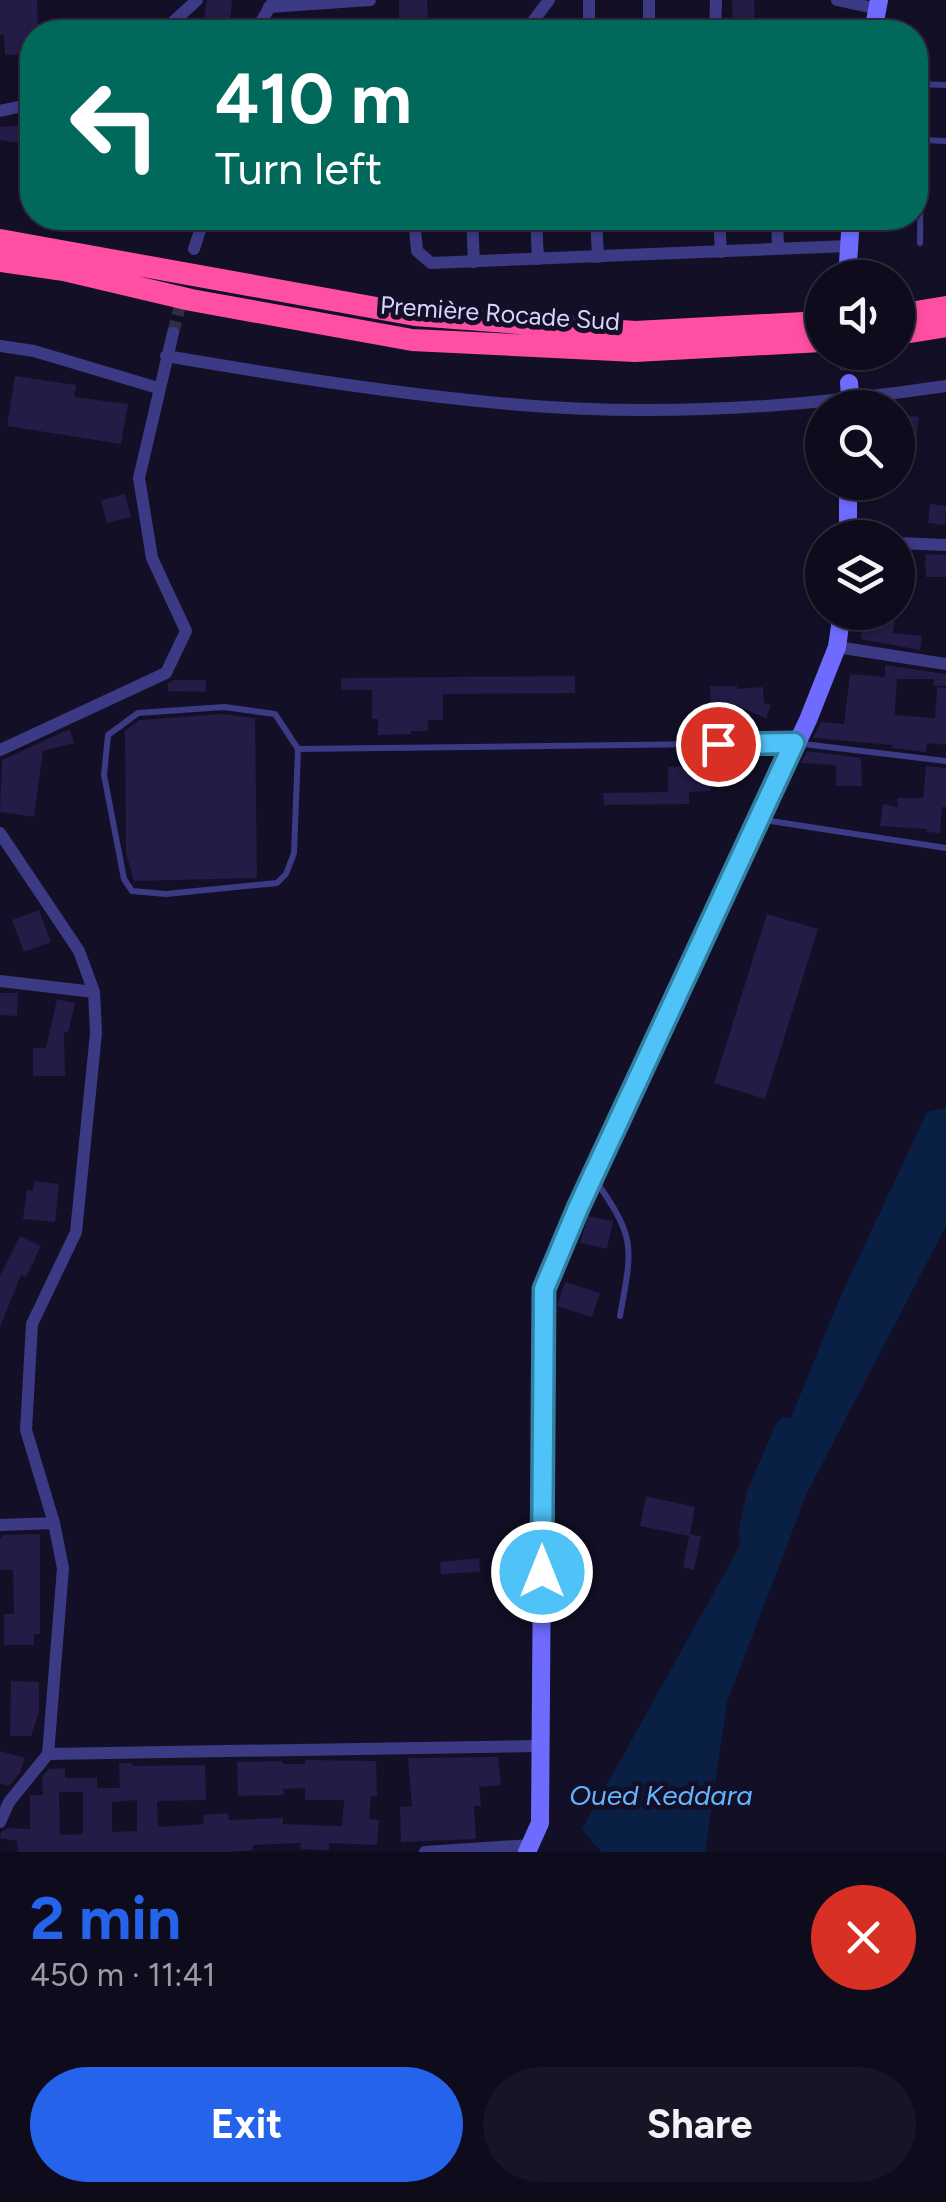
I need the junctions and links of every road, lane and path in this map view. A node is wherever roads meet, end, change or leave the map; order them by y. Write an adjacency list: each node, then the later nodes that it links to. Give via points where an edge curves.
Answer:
1 (370, 0): 3 (street)
2 (837, 0): 4 (street)
3 (272, 4)
4 (878, 4)
5 (200, 230): 17 (street)
6 (414, 230): 24 (street, via 415,246 431,264)
7 (473, 230): 24 (street)
8 (537, 230): 21 (street)
9 (597, 230): 20 (street)
10 (720, 230): 19 (street)
11 (777, 230): 18 (street)
12 (850, 230): 16 (main road)
13 (920, 230): 15 (lane)
14 (0, 240): 27 (highway, Première Rocade Sud, via 415,315 635,332)
15 (920, 243)
16 (848, 246): 18 (street); 22 (main road)
17 (194, 249)
18 (778, 249): 19 (street)
19 (721, 252): 20 (street)
20 (598, 257): 21 (street)
21 (538, 259): 24 (street)
22 (848, 260)
23 (0, 261): 31 (highway, Première Rocade Sud, via 412,340 634,350)
24 (474, 262)
25 (946, 307): 26 (highway)
26 (915, 312)
27 (805, 323)
28 (946, 326): 29 (highway)
29 (915, 331)
30 (173, 332): 33 (street)
31 (805, 342)
32 (0, 346): 35 (street)
33 (166, 356): 35 (street); 37 (street, via 525,406 671,409)
34 (946, 386): 36 (street)
35 (158, 388): 45 (street, via 138,478 152,558 186,631 166,673)
36 (911, 390)
37 (805, 400)
38 (915, 544): 39 (street)
39 (946, 545)
40 (840, 630): 41 (main road)
41 (837, 648): 42 (street); 43 (main road)
42 (946, 664)
43 (794, 743): 44 (lane); 46 (lane); 47 (main road)
44 (298, 749): 44 (lane, via 294,853 276,883 132,892 104,775 108,734 138,713 224,708 274,714)
45 (0, 750)
46 (946, 761)
47 (760, 820): 49 (lane); 52 (main road)
48 (0, 833): 51 (street, via 80,952)
49 (946, 848)
50 (0, 981): 51 (street)
51 (94, 992): 54 (street, via 96,1033 76,1232 32,1324 26,1430)
52 (593, 1176): 53 (lane, via 622,1218 631,1254); 56 (main road, via 544,1289)
53 (620, 1316)
54 (54, 1523): 55 (street); 57 (street, via 63,1568)
55 (0, 1525)
56 (540, 1746): 57 (street); 60 (main road, via 540,1823)
57 (48, 1754): 58 (street)
58 (4, 1799): 59 (street)
59 (0, 1822)
60 (529, 1848): 61 (street)
61 (425, 1852)

